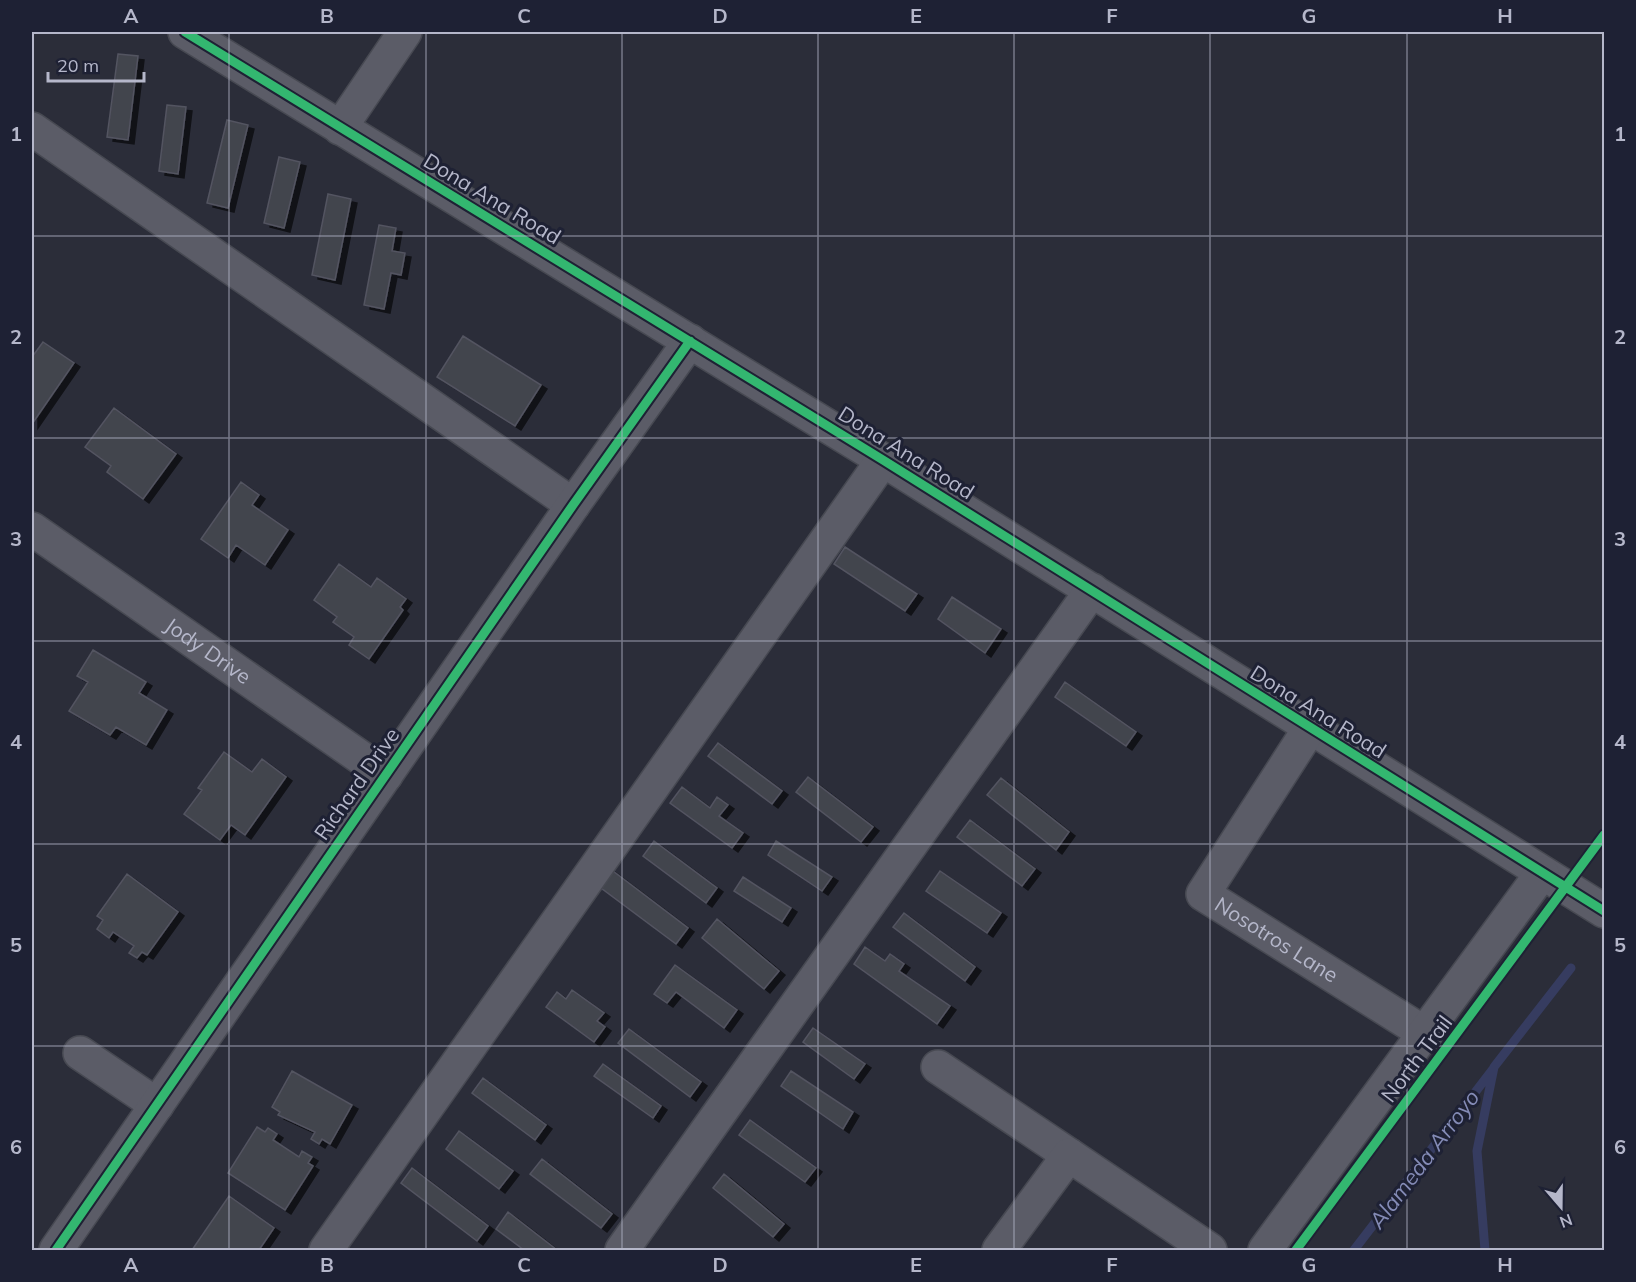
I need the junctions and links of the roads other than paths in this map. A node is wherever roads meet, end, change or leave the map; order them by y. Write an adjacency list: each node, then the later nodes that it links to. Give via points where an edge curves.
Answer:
1 (185, 32): 3 (street, Dona Ana Road)
2 (405, 32): 3 (street)
3 (340, 128): 5 (street, Dona Ana Road)
4 (32, 129): 7 (street)
5 (690, 341): 6 (street, Dona Ana Road); 7 (street, Richard Drive)
6 (883, 459): 9 (street, Dona Ana Road); 20 (street)
7 (573, 505): 11 (street, Richard Drive)
8 (32, 529): 11 (street, Jody Drive)
9 (1092, 590): 10 (street, Dona Ana Road); 21 (street)
10 (1310, 728): 12 (street, Dona Ana Road); 14 (street, Nosotros Lane, via 1203,894)
11 (386, 775): 17 (street, Richard Drive)
12 (1542, 873): 13 (street, Dona Ana Road); 14 (street)
13 (1605, 911)
14 (1426, 1034): 24 (street)
15 (80, 1053): 17 (street)
16 (938, 1067): 18 (street)
17 (157, 1105): 19 (street, Richard Drive)
18 (1068, 1155): 22 (street); 23 (street)
19 (56, 1251)
20 (326, 1251)
21 (622, 1251)
22 (999, 1251)
23 (1210, 1251)
24 (1265, 1251)

